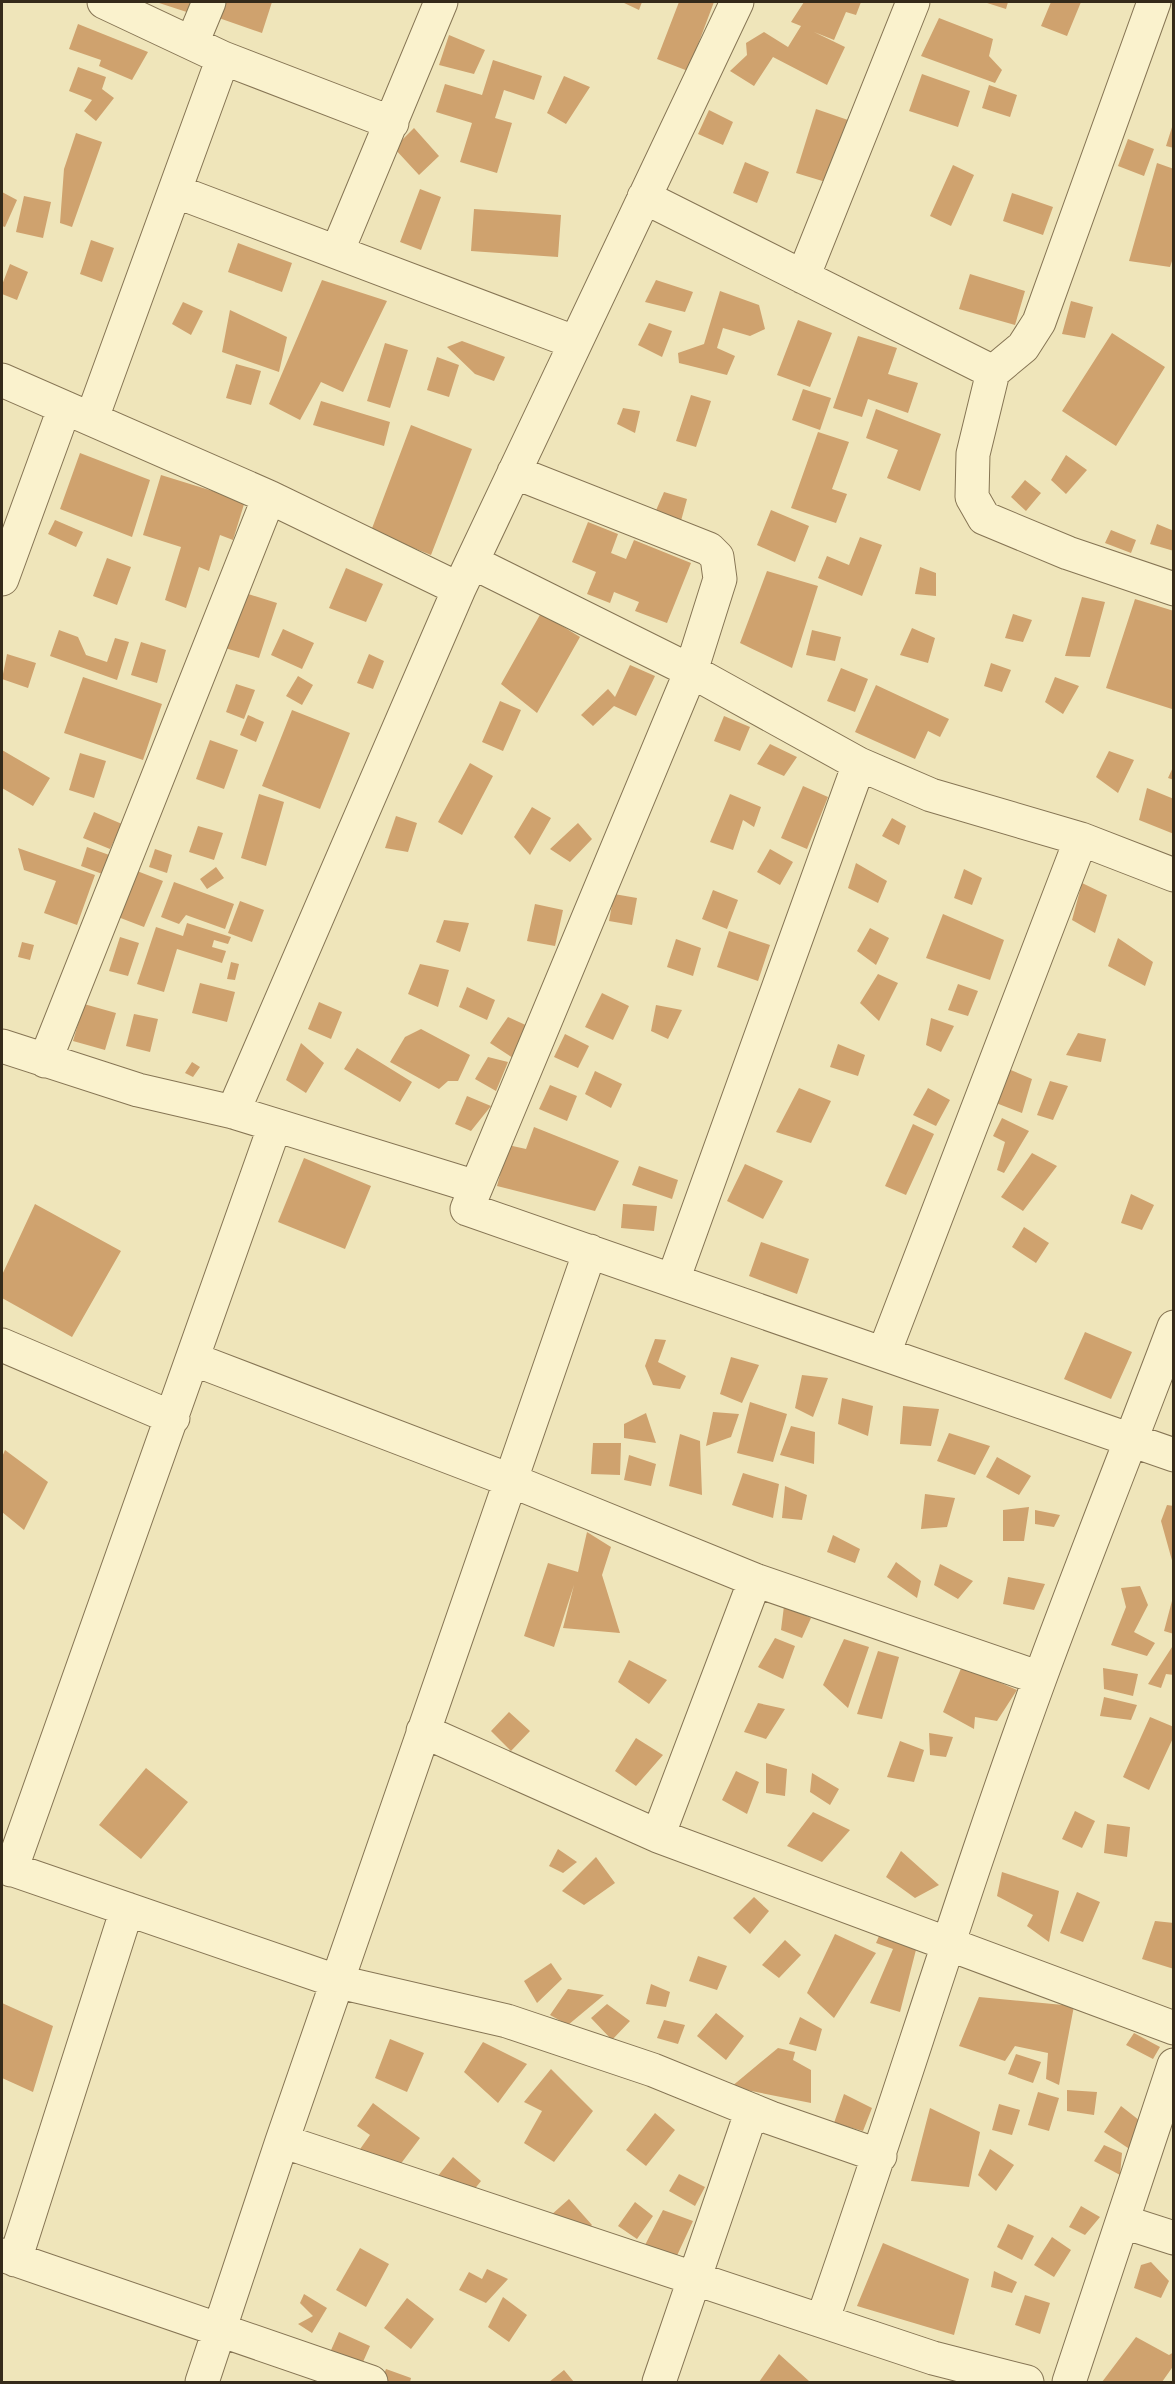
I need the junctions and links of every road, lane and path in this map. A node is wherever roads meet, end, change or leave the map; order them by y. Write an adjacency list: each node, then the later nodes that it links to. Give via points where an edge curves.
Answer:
1 (104, 2): 7 (street)
2 (209, 2): 7 (street)
3 (441, 2): 9 (street)
4 (737, 2): 11 (street)
5 (913, 2): 13 (street)
6 (1154, 2): 15 (street, via 1040,322 1023,347)
7 (192, 44): 8 (street)
8 (223, 58): 9 (street); 10 (street)
9 (392, 123): 12 (street)
10 (175, 190): 12 (street); 17 (street)
11 (644, 197): 13 (street); 14 (street)
12 (337, 252): 14 (street)
13 (803, 277): 15 (street)
14 (574, 342): 18 (street)
15 (993, 372): 22 (street, via 973,454 972,497 984,518 1068,553)
16 (2, 380): 17 (street)
17 (78, 414): 19 (street); 21 (street)
18 (514, 472): 20 (street); 23 (street, via 709,549 717,557 720,579)
19 (269, 497): 20 (street); 28 (street)
20 (465, 575): 23 (street); 29 (street)
21 (2, 579)
22 (1173, 589)
23 (691, 671): 24 (street); 31 (street)
24 (859, 764): 25 (street, via 931,795); 33 (street)
25 (1081, 839): 26 (street); 36 (street)
26 (1173, 874)
27 (2, 1046): 28 (street)
28 (45, 1061): 29 (street, via 138,1090)
29 (233, 1112): 30 (street)
30 (275, 1125): 31 (street); 37 (street)
31 (476, 1187): 32 (street, via 467,1209)
32 (590, 1251): 33 (street); 41 (street)
33 (672, 1280): 36 (street)
34 (1173, 1327): 39 (street)
35 (2, 1345): 38 (street)
36 (884, 1353): 39 (street)
37 (193, 1359): 38 (street); 41 (street)
38 (173, 1418): 46 (street)
39 (1131, 1441): 40 (street); 43 (street)
40 (1173, 1455)
41 (512, 1481): 42 (street); 44 (street)
42 (755, 1580): 43 (street); 45 (street)
43 (1040, 1678): 48 (street)
44 (423, 1731): 45 (street); 49 (street)
45 (658, 1836): 48 (street)
46 (6, 1868): 47 (street)
47 (127, 1909): 49 (street); 57 (street)
48 (948, 1944): 50 (street); 54 (street)
49 (339, 1982): 52 (street, via 507,2021 653,2070); 53 (street)
50 (1173, 2028)
51 (1173, 2065): 55 (street)
52 (752, 2110): 54 (street); 58 (street)
53 (282, 2141): 58 (street); 60 (street)
54 (880, 2156): 59 (street)
55 (1124, 2222): 56 (street); 66 (street)
56 (1173, 2238)
57 (8, 2258): 60 (street)
58 (693, 2278): 59 (street); 64 (street)
59 (822, 2321): 61 (street)
60 (220, 2331): 62 (street); 63 (street)
61 (928, 2370): 65 (street)
62 (202, 2382)
63 (371, 2382)
64 (659, 2382)
65 (1027, 2382)
66 (1070, 2382)

